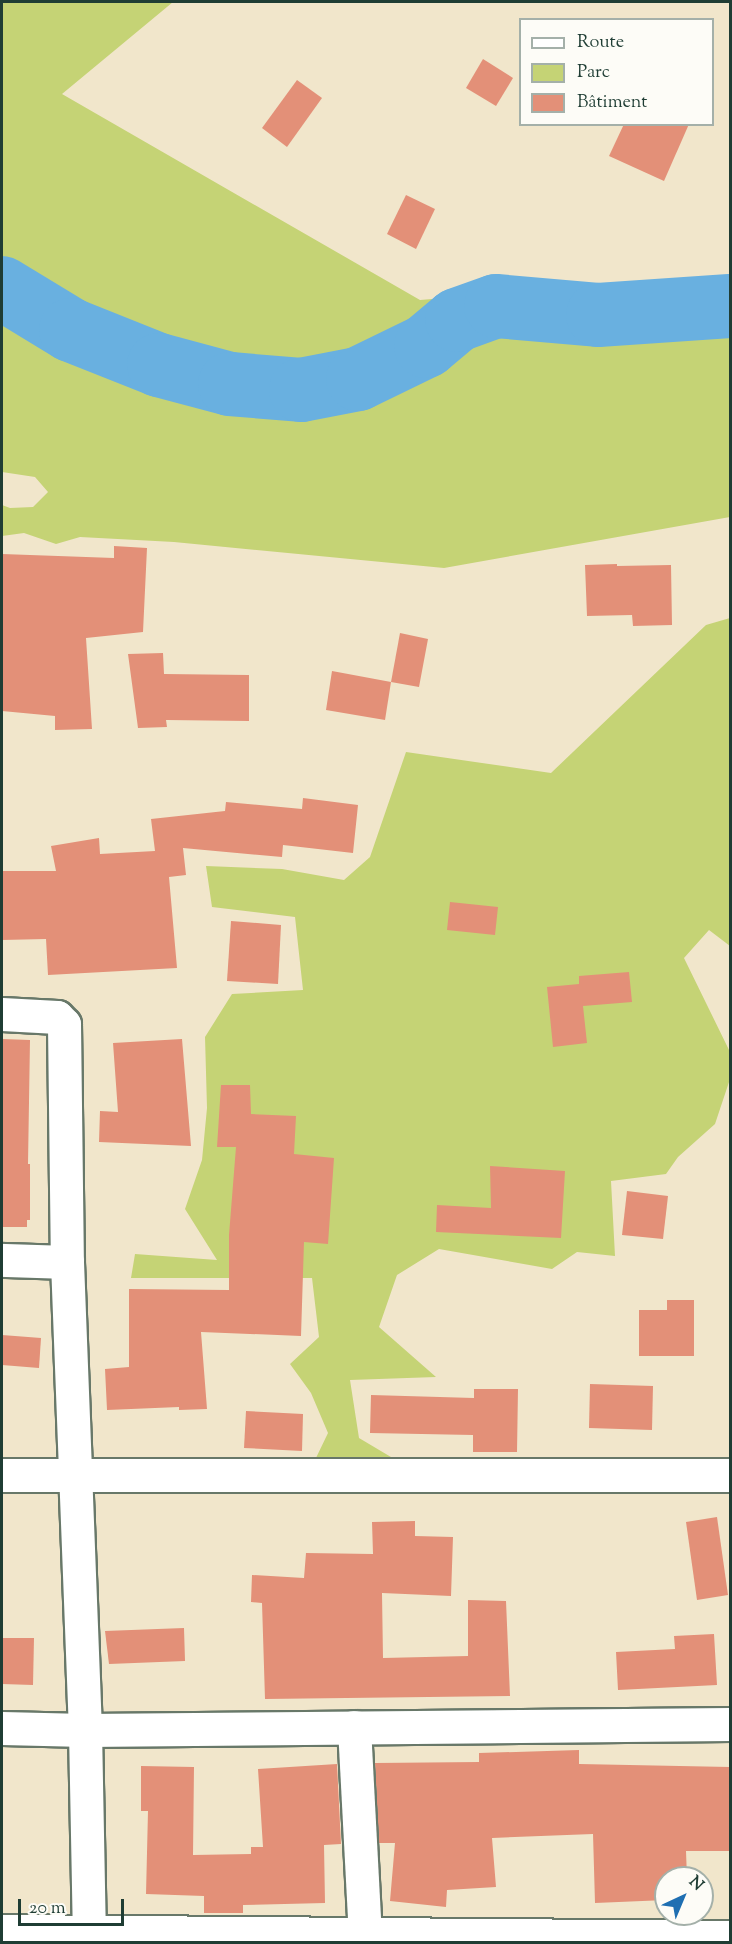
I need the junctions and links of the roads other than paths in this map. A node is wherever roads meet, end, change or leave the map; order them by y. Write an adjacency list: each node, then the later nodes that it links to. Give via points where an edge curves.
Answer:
1 (2, 1014): 3 (street, via 57,1017 64,1024)
2 (2, 1260): 3 (street)
3 (67, 1262): 6 (street)
4 (2, 1475): 6 (street)
5 (730, 1475): 6 (street)
6 (75, 1477): 10 (street)
7 (730, 1724): 8 (street)
8 (354, 1727): 10 (street); 12 (street)
9 (2, 1728): 10 (street)
10 (85, 1730): 13 (street)
11 (2, 1931): 13 (street)
12 (365, 1935): 13 (street); 14 (street)
13 (89, 1937)
14 (730, 1937)

